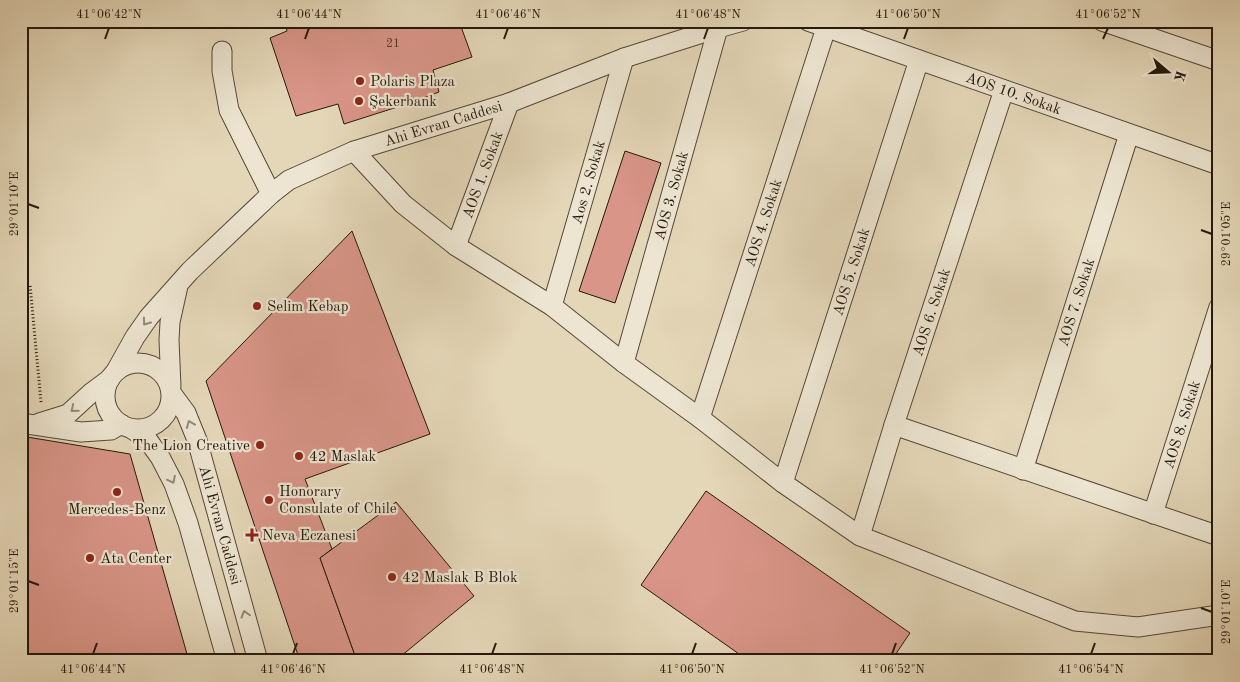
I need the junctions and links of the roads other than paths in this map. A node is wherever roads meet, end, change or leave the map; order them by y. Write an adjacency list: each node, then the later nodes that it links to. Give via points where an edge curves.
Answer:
1 (46, 21): 2 (lane)
2 (72, 21)
3 (808, 21): 6 (street, AOS 10. Sokak)
4 (1102, 21): 10 (street)
5 (730, 24): 8 (street, Ahi Evran Caddesi); 21 (street, AOS 3. Sokak)
6 (826, 28): 9 (street, AOS 10. Sokak); 24 (street, AOS 4. Sokak)
7 (222, 51): 16 (street, via 229,110)
8 (624, 58): 12 (street, Ahi Evran Caddesi); 19 (street, Aos 2. Sokak)
9 (919, 60): 11 (street, AOS 10. Sokak); 29 (street, AOS 5. Sokak)
10 (1219, 61)
11 (1004, 90): 13 (street, AOS 10. Sokak); 26 (street, AOS 6. Sokak)
12 (509, 103): 14 (street, Ahi Evran Caddesi); 17 (street, AOS 1. Sokak)
13 (1129, 134): 15 (street, AOS 10. Sokak); 28 (street, AOS 7. Sokak)
14 (354, 151): 16 (street, Ahi Evran Caddesi, via 289,180); 17 (street, via 403,204)
15 (1219, 165)
16 (271, 194): 18 (street, Ahi Evran Caddesi)
17 (456, 246): 19 (street)
18 (178, 286): 22 (street, Ahi Evran Caddesi, one-way to 22, via 149,317); 23 (street, Ahi Evran Caddesi, via 170,322)
19 (552, 306): 21 (street)
20 (1219, 308): 30 (street, AOS 8. Sokak)
21 (624, 363): 24 (street)
22 (113, 375): 23 (street, via 126,365 148,364 166,378); 25 (street, one-way to 25, via 68,414); 27 (street, via 105,399 113,418)
23 (171, 391): 27 (street, via 171,404 160,421 146,428); 35 (street, Ahi Evran Caddesi, one-way to 23, via 197,440 186,413)
24 (700, 418): 29 (street)
25 (31, 424): 27 (street, via 82,432)
26 (894, 424): 28 (street); 31 (street, AOS 6. Sokak)
27 (126, 427): 34 (street, Ahi Evran Caddesi, one-way to 34, via 147,439 174,484)
28 (1023, 470): 30 (street)
29 (784, 483): 31 (street)
30 (1153, 514): 32 (street)
31 (860, 536): 33 (street, via 1075,621 1138,627)
32 (1219, 536)
33 (1219, 615)
34 (227, 661)
35 (258, 661)

